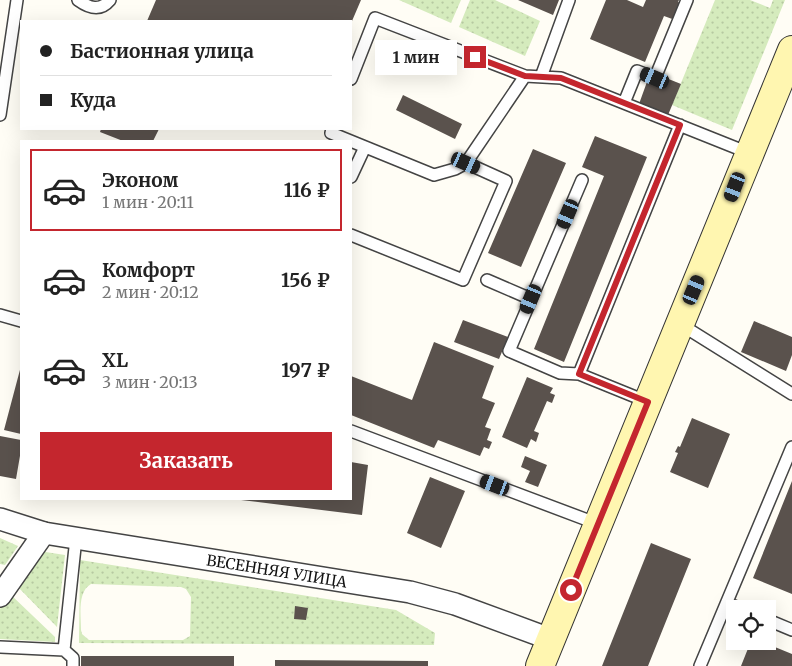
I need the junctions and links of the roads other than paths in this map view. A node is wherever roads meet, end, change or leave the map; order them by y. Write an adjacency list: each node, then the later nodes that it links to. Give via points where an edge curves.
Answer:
1 (17, 0): 11 (lane)
2 (78, 0): 3 (lane, via 95,8 105,6)
3 (110, 0)
4 (569, 0): 9 (lane)
5 (688, 0): 10 (lane, via 655,78 638,70)
6 (792, 50): 17 (main road)
7 (352, 76): 8 (lane, via 375,18)
8 (525, 76): 9 (lane); 18 (lane)
9 (541, 77): 10 (lane, via 561,78)
10 (624, 103): 12 (lane)
11 (0, 115)
12 (680, 125): 17 (lane); 27 (lane)
13 (328, 130): 14 (lane)
14 (350, 140)
15 (352, 141): 16 (lane)
16 (365, 147): 18 (lane, via 434,175); 19 (lane)
17 (749, 153): 26 (main road)
18 (466, 163): 21 (lane, via 506,181 463,280)
19 (352, 175)
20 (582, 180): 23 (lane)
21 (352, 235)
22 (487, 280): 23 (lane)
23 (531, 299): 27 (lane, via 509,351 560,373)
24 (0, 315): 25 (lane)
25 (20, 321)
26 (680, 324): 28 (lane); 29 (main road)
27 (579, 374): 29 (lane)
28 (792, 394)
29 (648, 402): 33 (main road)
30 (352, 431): 33 (lane)
31 (792, 447): 37 (lane)
32 (0, 519): 34 (street, ВЕСЕННЯЯ УЛИЦА)
33 (598, 524): 41 (main road)
34 (44, 533): 35 (street, ВЕСЕННЯЯ УЛИЦА); 36 (street)
35 (76, 538): 41 (street, ВЕСЕННЯЯ УЛИЦА, via 410,592 455,604); 43 (lane)
36 (0, 596)
37 (728, 600)
38 (726, 605): 46 (lane)
39 (776, 623): 40 (lane)
40 (792, 630)
41 (550, 639): 45 (main road)
42 (0, 647): 43 (lane)
43 (64, 650): 44 (lane, via 73,658)
44 (72, 666)
45 (540, 666)
46 (700, 666)

